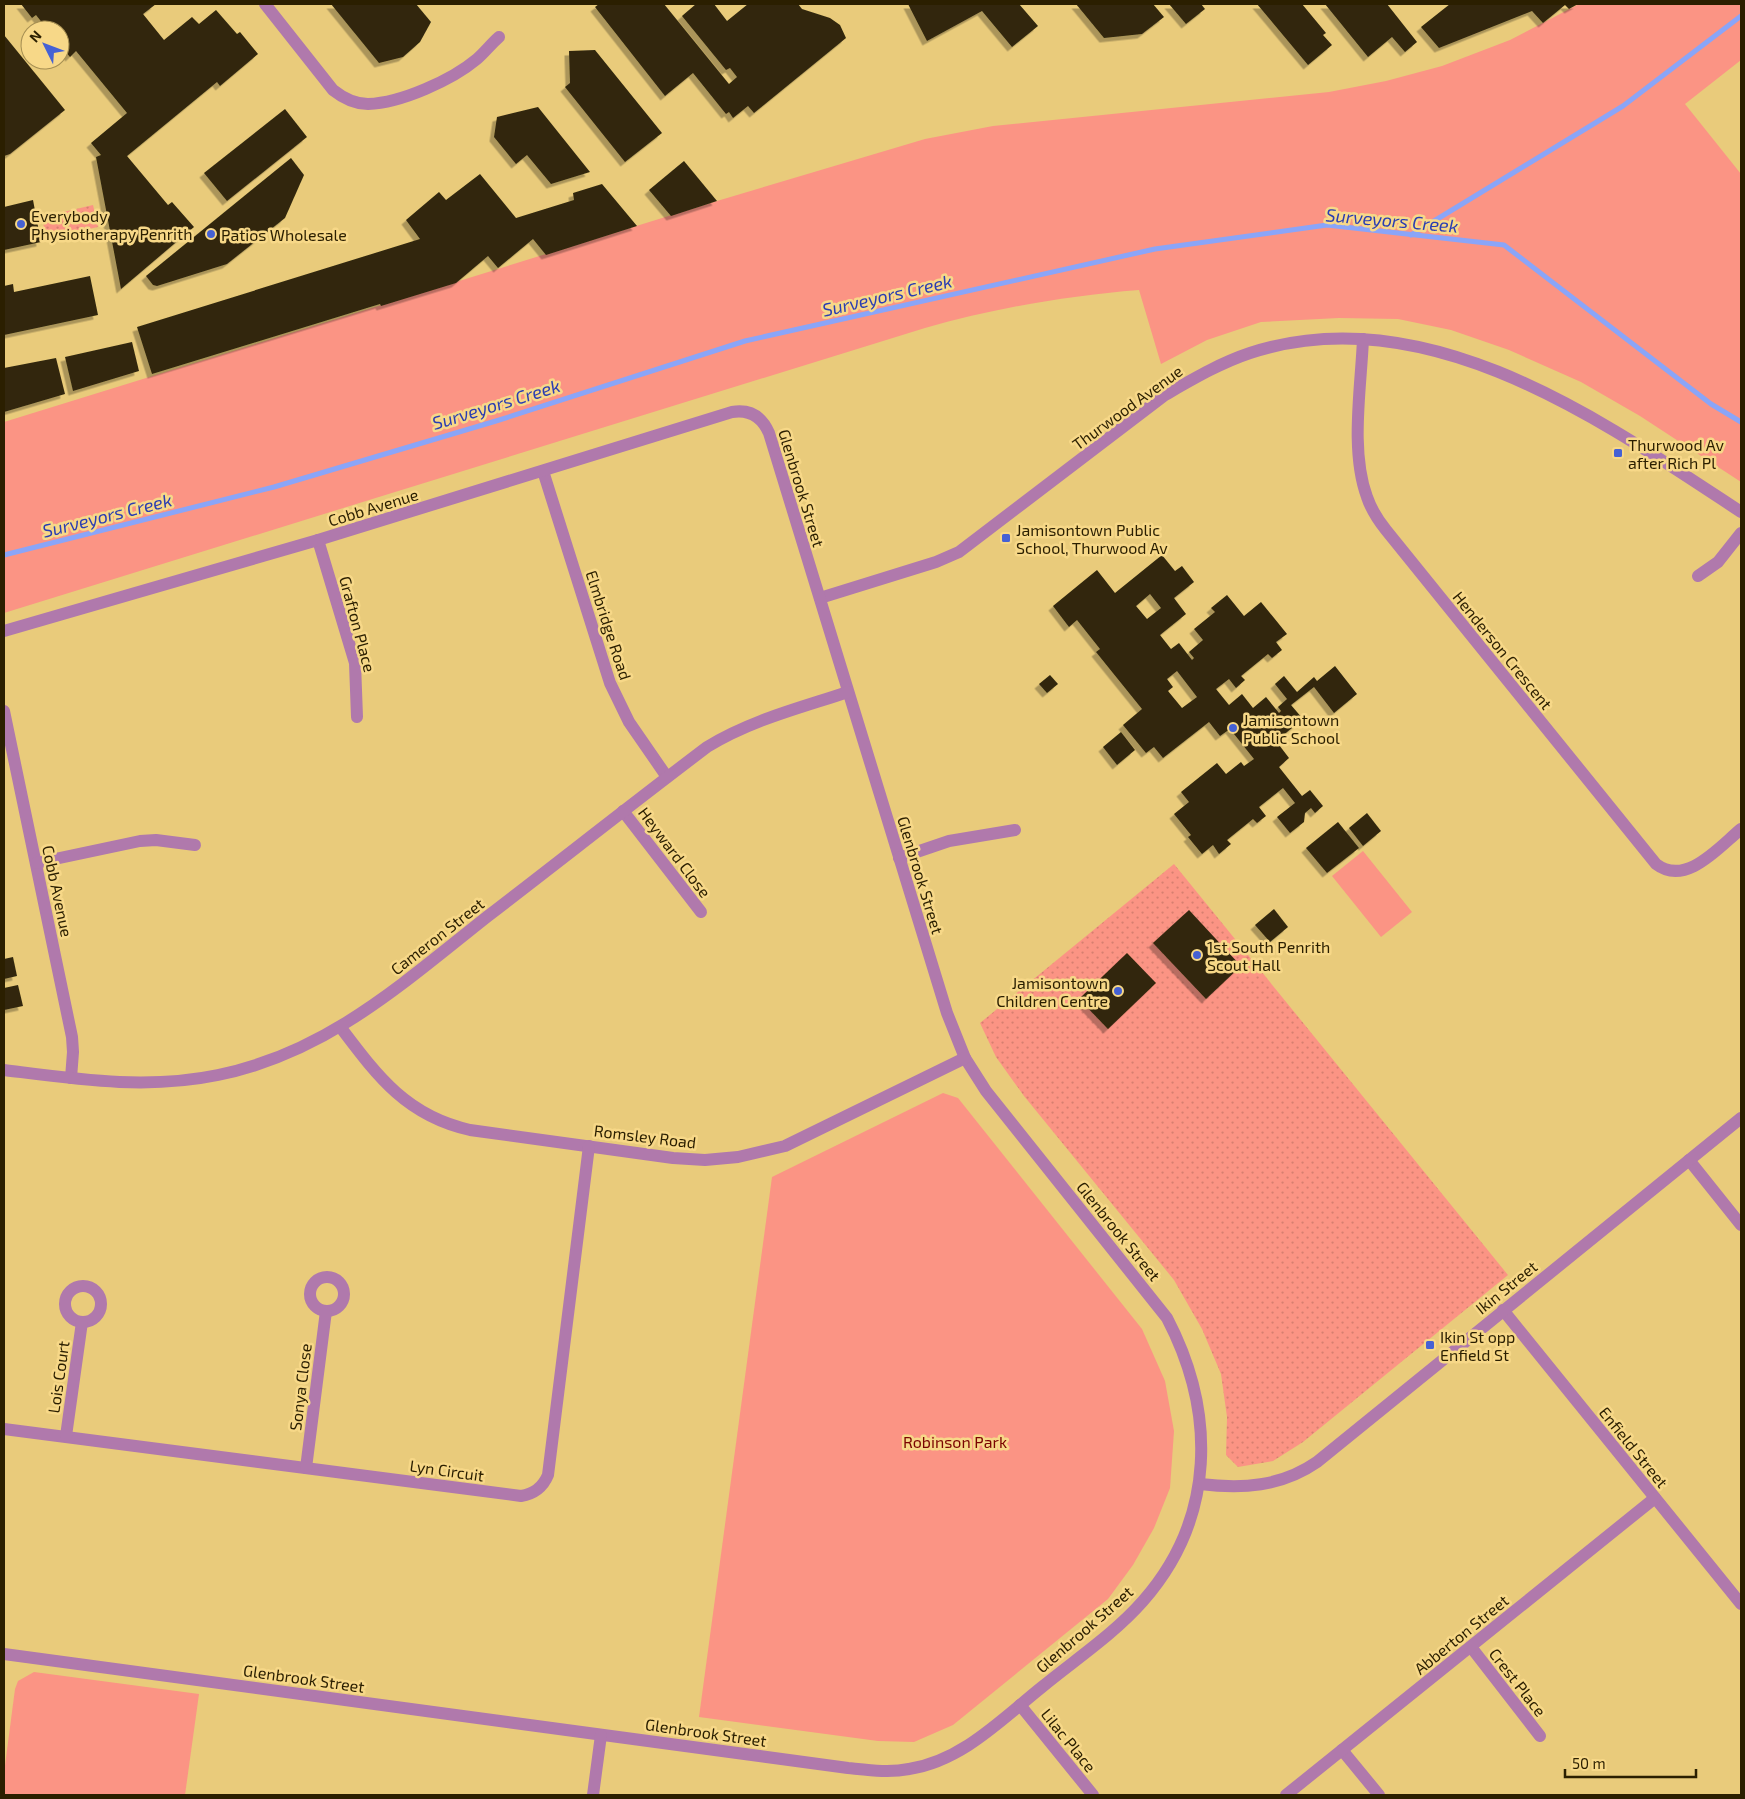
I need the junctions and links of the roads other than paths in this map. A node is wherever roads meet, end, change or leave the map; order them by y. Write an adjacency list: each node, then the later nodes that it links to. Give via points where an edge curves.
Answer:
1 (265, 4): 2 (street, via 333,90 344,98 366,104 386,102 449,78)
2 (499, 37)
3 (1363, 339): 6 (street, Thurwood Avenue, via 1428,350 1486,368 1552,396 1627,437); 10 (street, Thurwood Avenue, via 1306,341 1280,346 1252,353 1211,370 1166,395 959,552); 17 (street, Henderson Crescent, via 1360,466 1367,499 1386,530 1656,864 1673,871 1690,868)
4 (750, 412): 5 (street, Cobb Avenue, via 732,412); 10 (street, Glenbrook Street, via 761,420 769,433)
5 (543, 471): 8 (street, Cobb Avenue); 15 (street, Elmbridge Road, via 610,683 629,722)
6 (1741, 512)
7 (1741, 533): 9 (street, via 1718,562)
8 (318, 540): 11 (street, Cobb Avenue); 14 (street, Grafton Place, via 355,663)
9 (1698, 576)
10 (820, 598): 12 (street, Glenbrook Street)
11 (4, 631)
12 (848, 692): 15 (street, Cameron Street, via 734,732 707,747); 20 (street, Glenbrook Street)
13 (4, 711): 21 (street, Cobb Avenue)
14 (357, 717)
15 (667, 777): 16 (street, Cameron Street)
16 (623, 811): 22 (street, Heyward Close); 23 (street, Cameron Street)
17 (1741, 829)
18 (1015, 830): 20 (street, via 955,840)
19 (195, 845): 21 (street, via 140,841)
20 (899, 858): 24 (street, Glenbrook Street, via 947,1013)
21 (36, 863): 26 (street, Cobb Avenue, via 72,1037)
22 (701, 912)
23 (341, 1028): 26 (street, Cameron Street, via 282,1057 217,1076 147,1084); 28 (street, Romsley Road, via 388,1087 439,1121 470,1130)
24 (965, 1058): 28 (street, Romsley Road, via 769,1151 729,1158 688,1159); 37 (street, Glenbrook Street, via 992,1098 1167,1318 1183,1351 1198,1402 1202,1445)
25 (4, 1070): 26 (street, Cameron Street)
26 (71, 1078)
27 (1741, 1118): 29 (street, Ikin Street)
28 (589, 1146): 36 (street, Lyn Circuit, via 548,1475 543,1484 535,1492 521,1496)
29 (1689, 1160): 30 (street); 31 (street, Ikin Street)
30 (1741, 1225)
31 (1503, 1310): 37 (street, Ikin Street, via 1310,1467 1280,1480 1251,1487); 38 (street, Enfield Street)
32 (326, 1311): 36 (street, Sonya Close)
33 (82, 1322): 35 (street, Lois Court)
34 (4, 1429): 35 (street, Lyn Circuit)
35 (66, 1436): 36 (street, Lyn Circuit)
36 (306, 1468)
37 (1200, 1484): 43 (street, Glenbrook Street, via 1182,1540 1153,1589 1120,1624)
38 (1655, 1498): 39 (street, Enfield Street); 40 (street, Abberton Street)
39 (1741, 1604)
40 (1471, 1647): 45 (street, Crest Place); 46 (street, Abberton Street)
41 (4, 1654): 42 (street); 44 (street, Glenbrook Street)
42 (4, 1658)
43 (1020, 1704): 44 (street, Glenbrook Street, via 950,1756 923,1766 894,1771 848,1768); 48 (street, Lilac Place)
44 (601, 1735): 47 (street)
45 (1540, 1736)
46 (1342, 1750): 49 (street, Abberton Street); 50 (street)
47 (593, 1795)
48 (1093, 1795)
49 (1286, 1795)
50 (1379, 1795)

